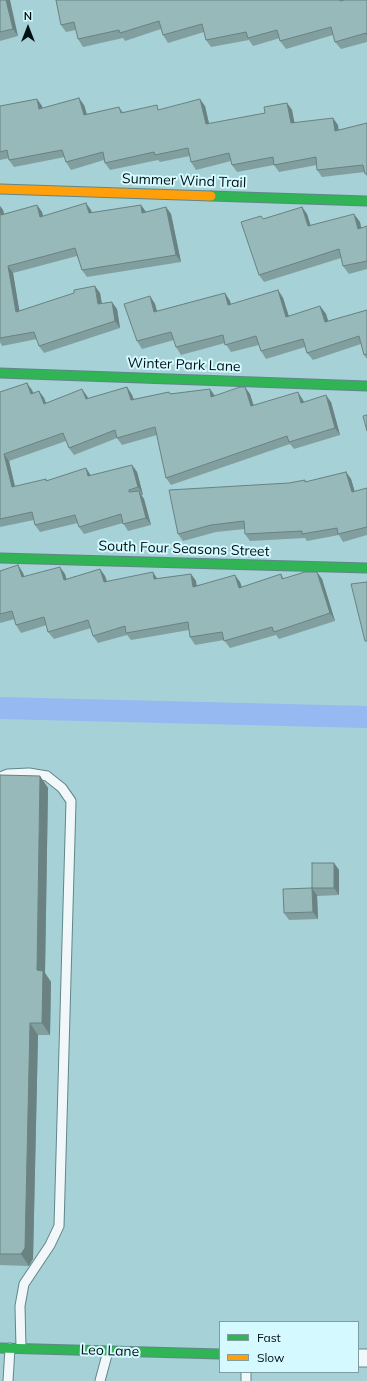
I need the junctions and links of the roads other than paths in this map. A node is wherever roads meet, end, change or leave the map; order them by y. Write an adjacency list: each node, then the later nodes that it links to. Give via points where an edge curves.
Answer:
1 (0, 189): 2 (street, Summer Wind Trail)
2 (367, 201)
3 (0, 373): 4 (street, Winter Park Lane)
4 (367, 386)
5 (0, 558): 6 (street, South Four Seasons Street)
6 (367, 568)
7 (0, 777): 10 (lane, via 8,774 47,776 62,788 71,801 59,1226 24,1284 20,1306)
8 (0, 1348): 9 (street, Leo Lane)
9 (10, 1348): 10 (street, Leo Lane); 13 (lane)
10 (21, 1348): 11 (street, Leo Lane)
11 (108, 1351): 12 (street, Leo Lane); 14 (lane)
12 (219, 1354)
13 (8, 1381)
14 (100, 1381)

